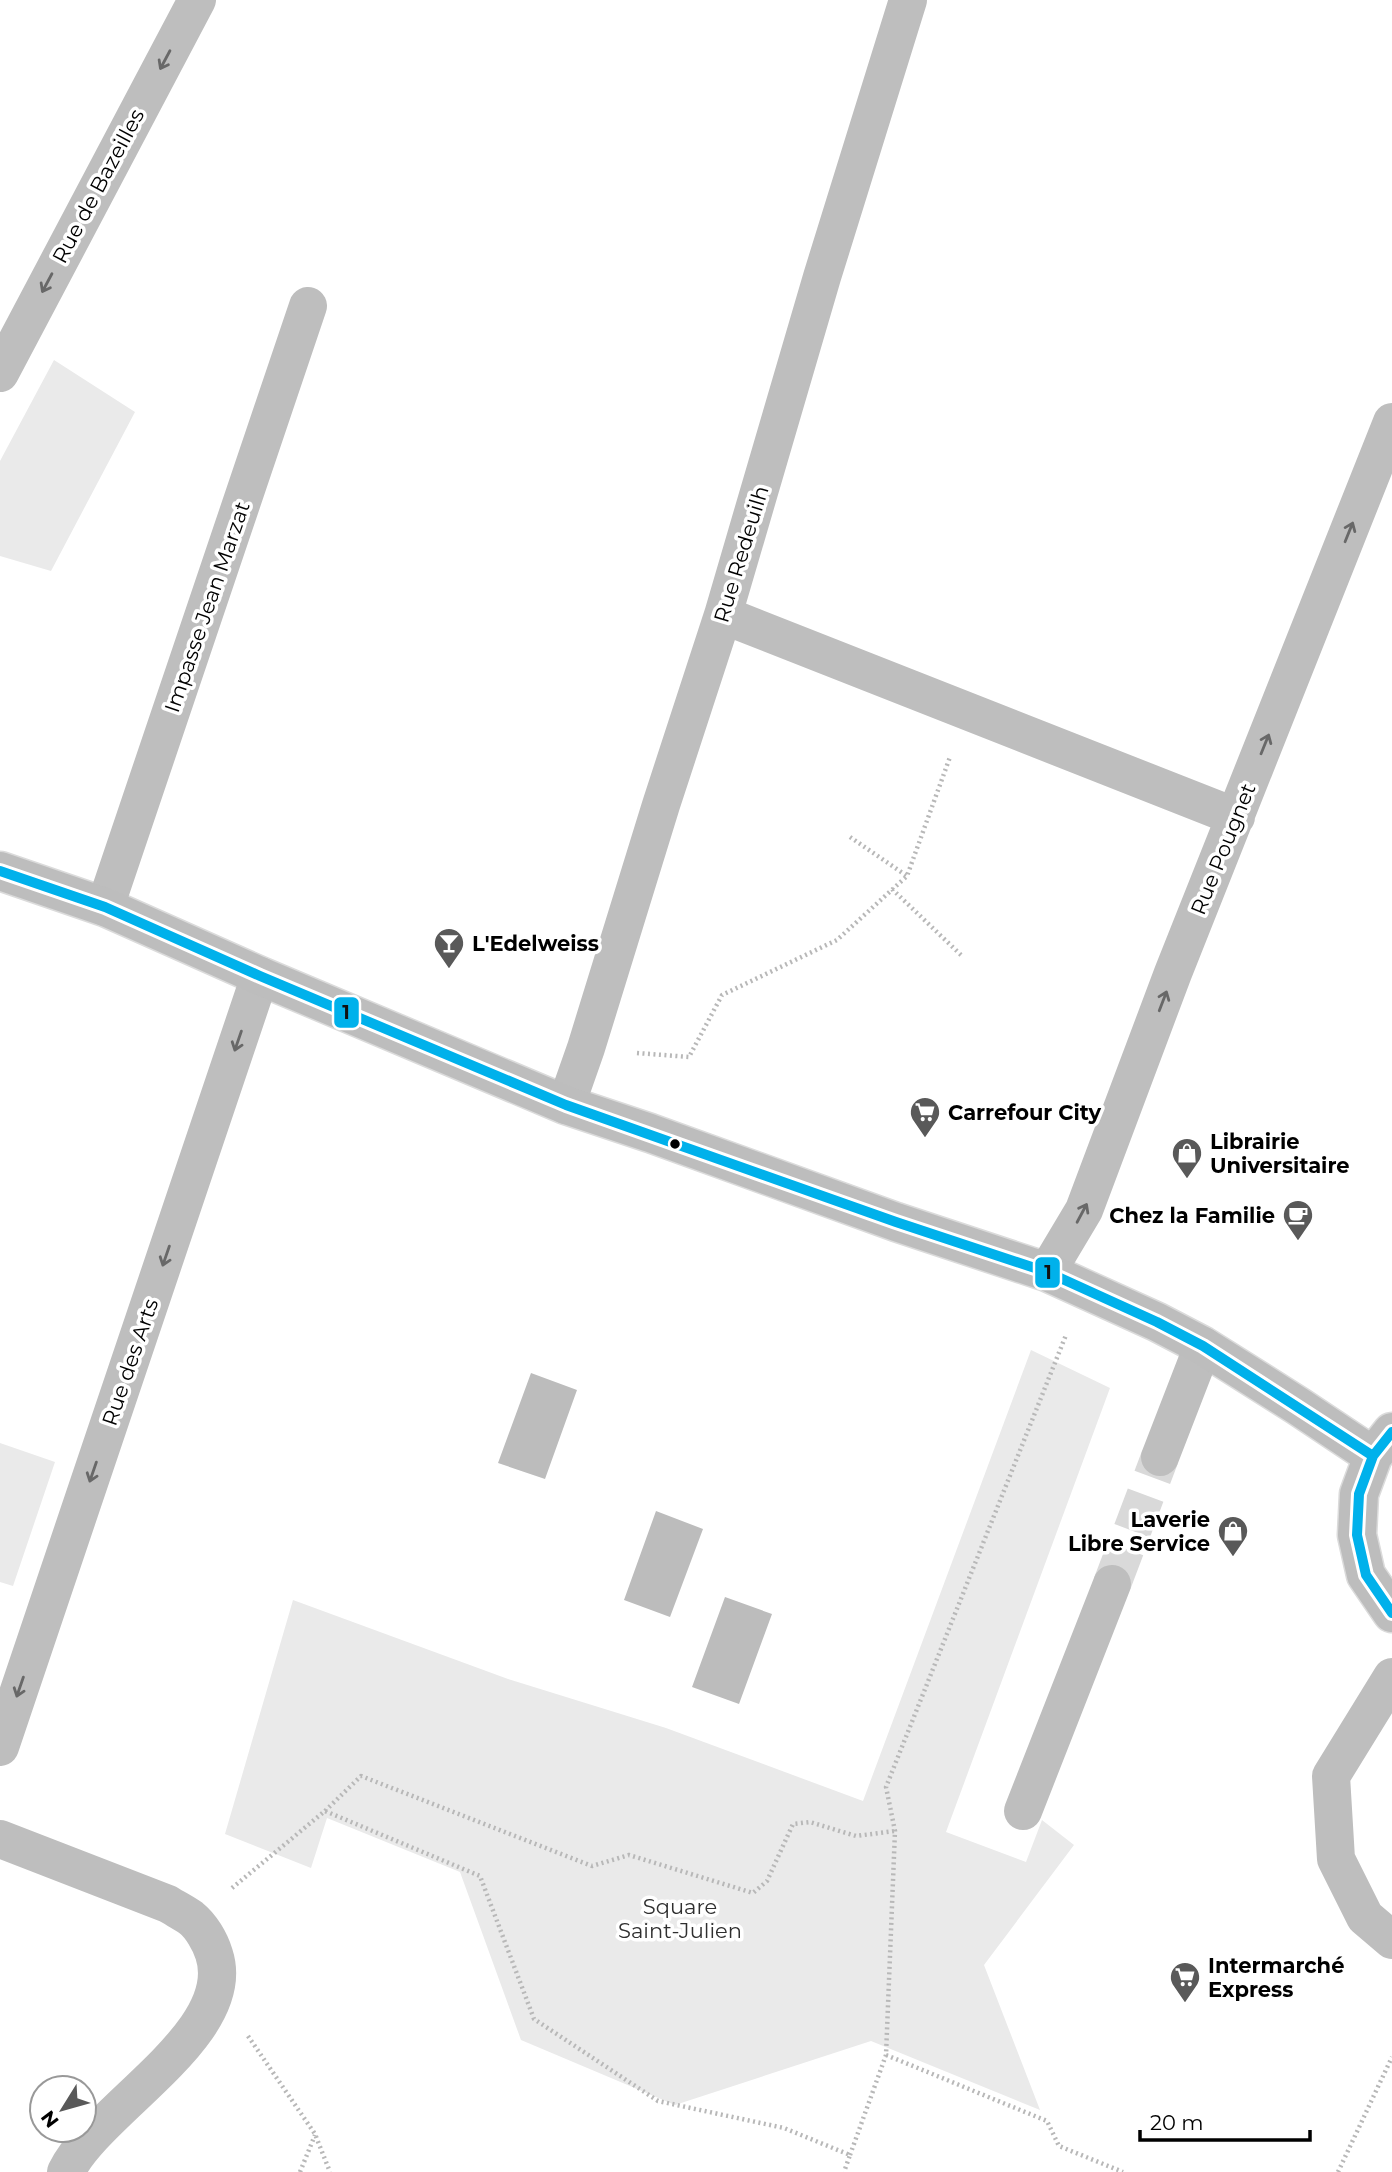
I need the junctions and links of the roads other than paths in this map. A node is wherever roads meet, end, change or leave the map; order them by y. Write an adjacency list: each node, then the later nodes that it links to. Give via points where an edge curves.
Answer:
1 (197, 0): 4 (street, Rue de Bazeilles, one-way to 4)
2 (908, 0): 6 (street, Rue Redeuilh)
3 (309, 306): 9 (street, Impasse Jean Marzat)
4 (0, 373)
5 (1392, 422): 7 (street, Rue Pougnet, one-way to 5)
6 (723, 615): 7 (street); 11 (street, Rue Redeuilh)
7 (1236, 817): 12 (street, Rue Pougnet, one-way to 7, via 1084,1210)
8 (0, 871): 9 (main road)
9 (105, 907): 10 (main road)
10 (260, 976): 11 (main road); 19 (street, Rue des Arts, one-way to 19)
11 (566, 1105): 12 (main road)
12 (1047, 1272): 13 (main road)
13 (1203, 1346): 14 (main road, via 1298,1406); 15 (street)
14 (1382, 1444): 17 (main road, via 1359,1494 1357,1535 1366,1575)
15 (1160, 1457)
16 (1112, 1584): 20 (street)
17 (1392, 1613)
18 (1392, 1677): 22 (street, via 1331,1776 1336,1859 1365,1917)
19 (0, 1747)
20 (1023, 1811)
21 (0, 1839): 23 (street, via 168,1904 193,1920 211,1943 219,1968 213,1995 183,2046 85,2145)
22 (1392, 1940)
23 (66, 2172)

